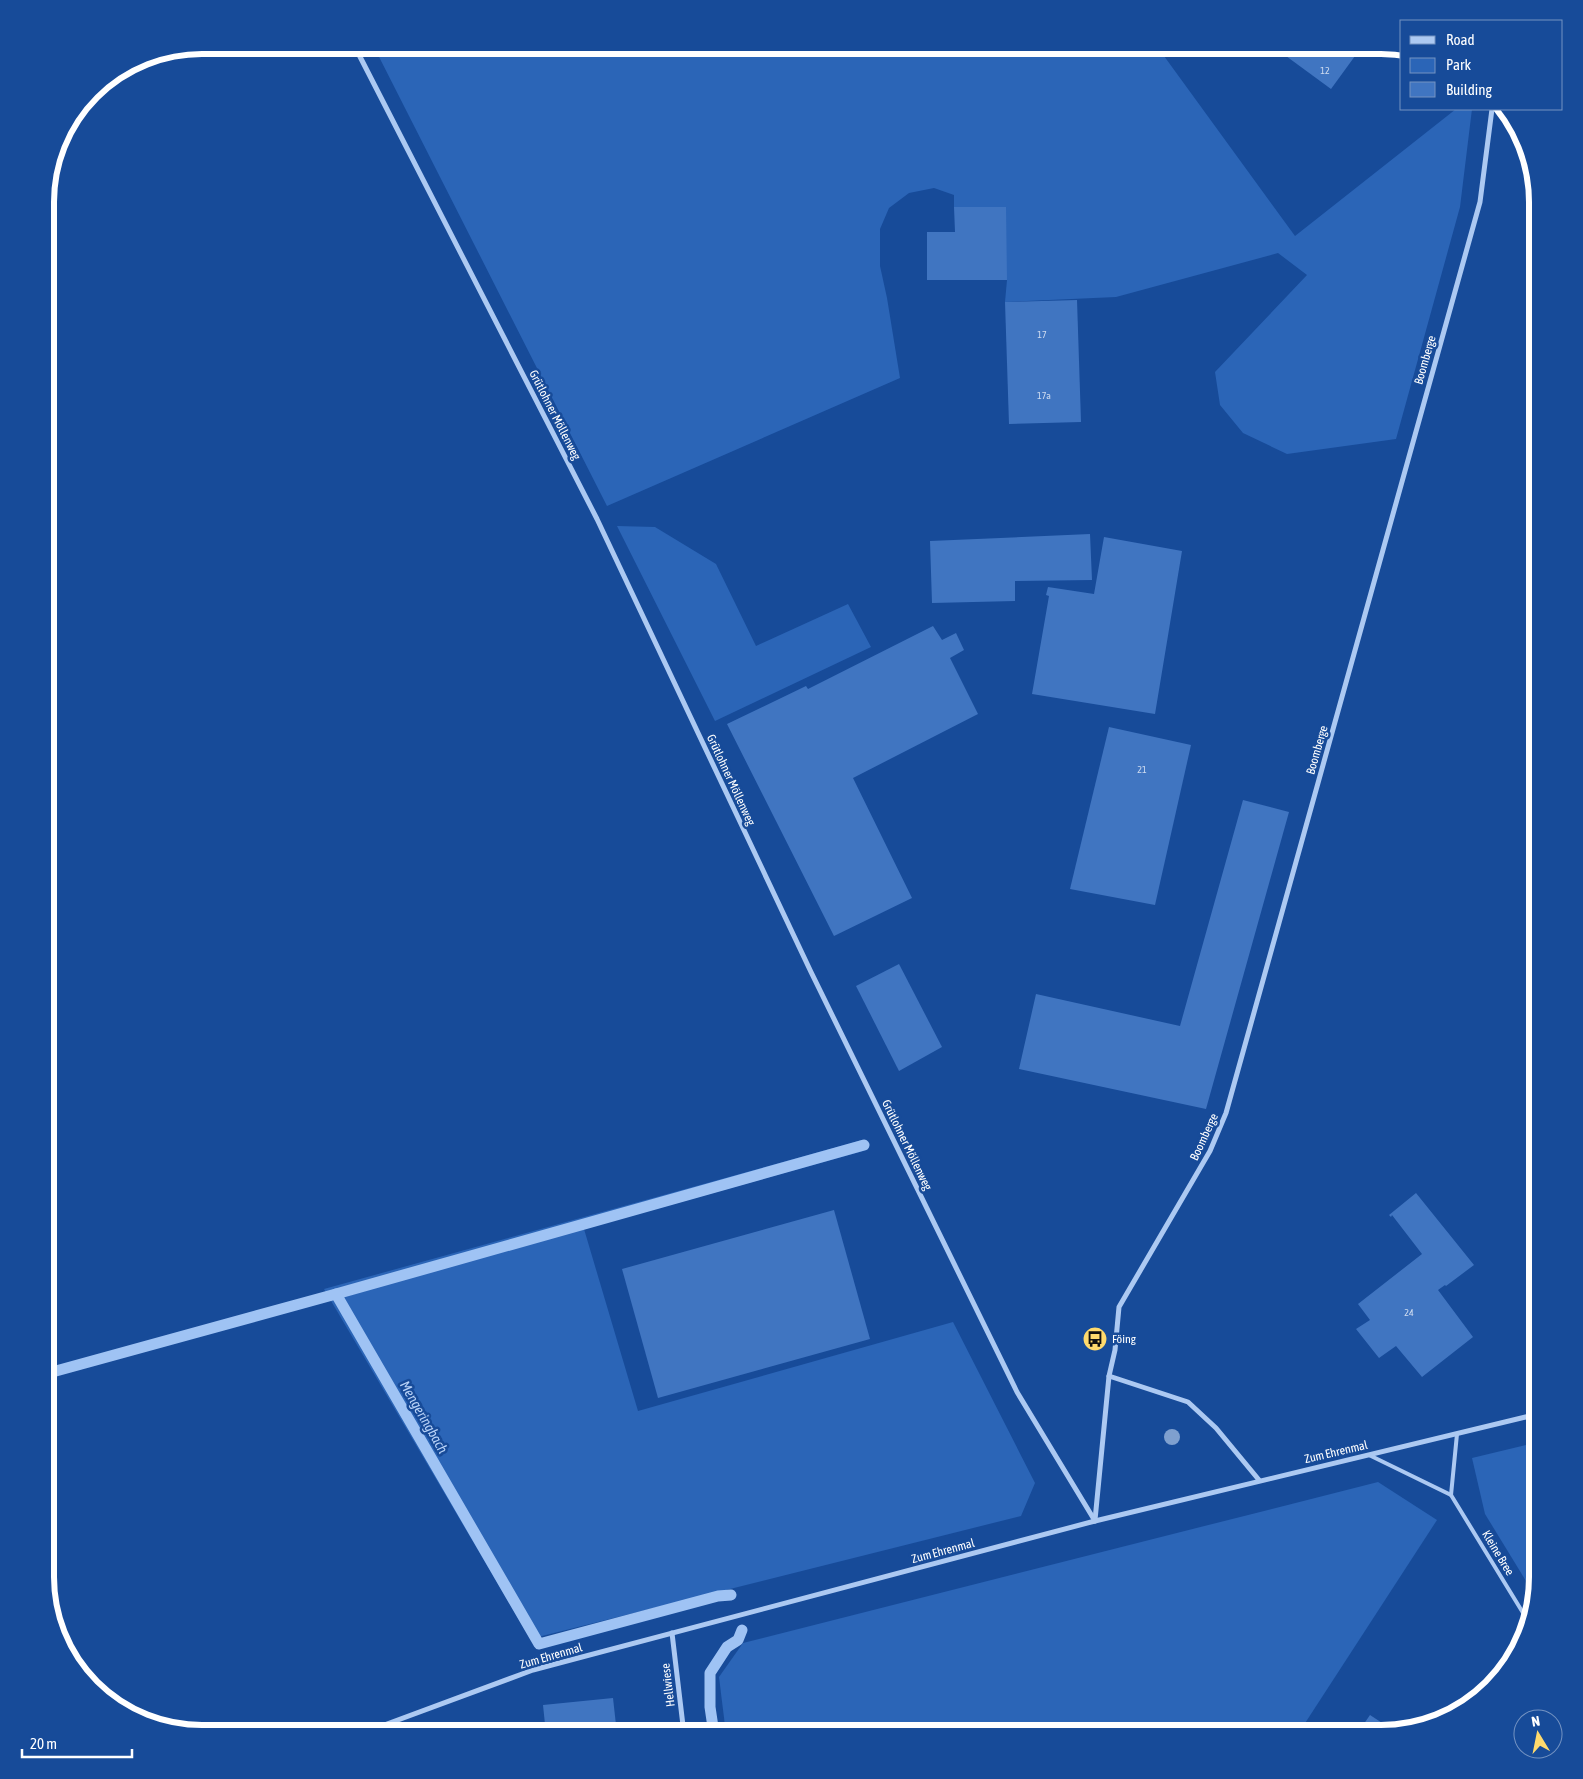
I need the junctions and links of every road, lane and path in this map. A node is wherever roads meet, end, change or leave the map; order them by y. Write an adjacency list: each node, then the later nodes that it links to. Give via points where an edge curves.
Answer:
1 (359, 54): 9 (street, Grütlohner Möllenweg, via 597,519 810,972 1017,1392)
2 (1492, 110): 3 (street, Boomberge, via 1480,202 1226,1113 1210,1151 1119,1307)
3 (1109, 1376): 7 (street, via 1188,1402 1216,1428); 9 (street, Boomberge)
4 (1529, 1416): 5 (street, Zum Ehrenmal)
5 (1457, 1434): 6 (street, Zum Ehrenmal); 8 (lane)
6 (1368, 1455): 7 (street, Zum Ehrenmal); 8 (lane)
7 (1259, 1480): 9 (street, Zum Ehrenmal)
8 (1451, 1495): 10 (lane, Kleine Bree)
9 (1095, 1521): 11 (street, Zum Ehrenmal)
10 (1524, 1614)
11 (672, 1633): 12 (street, Zum Ehrenmal, via 534,1670); 13 (street, Hellwiese)
12 (384, 1725)
13 (683, 1725)

